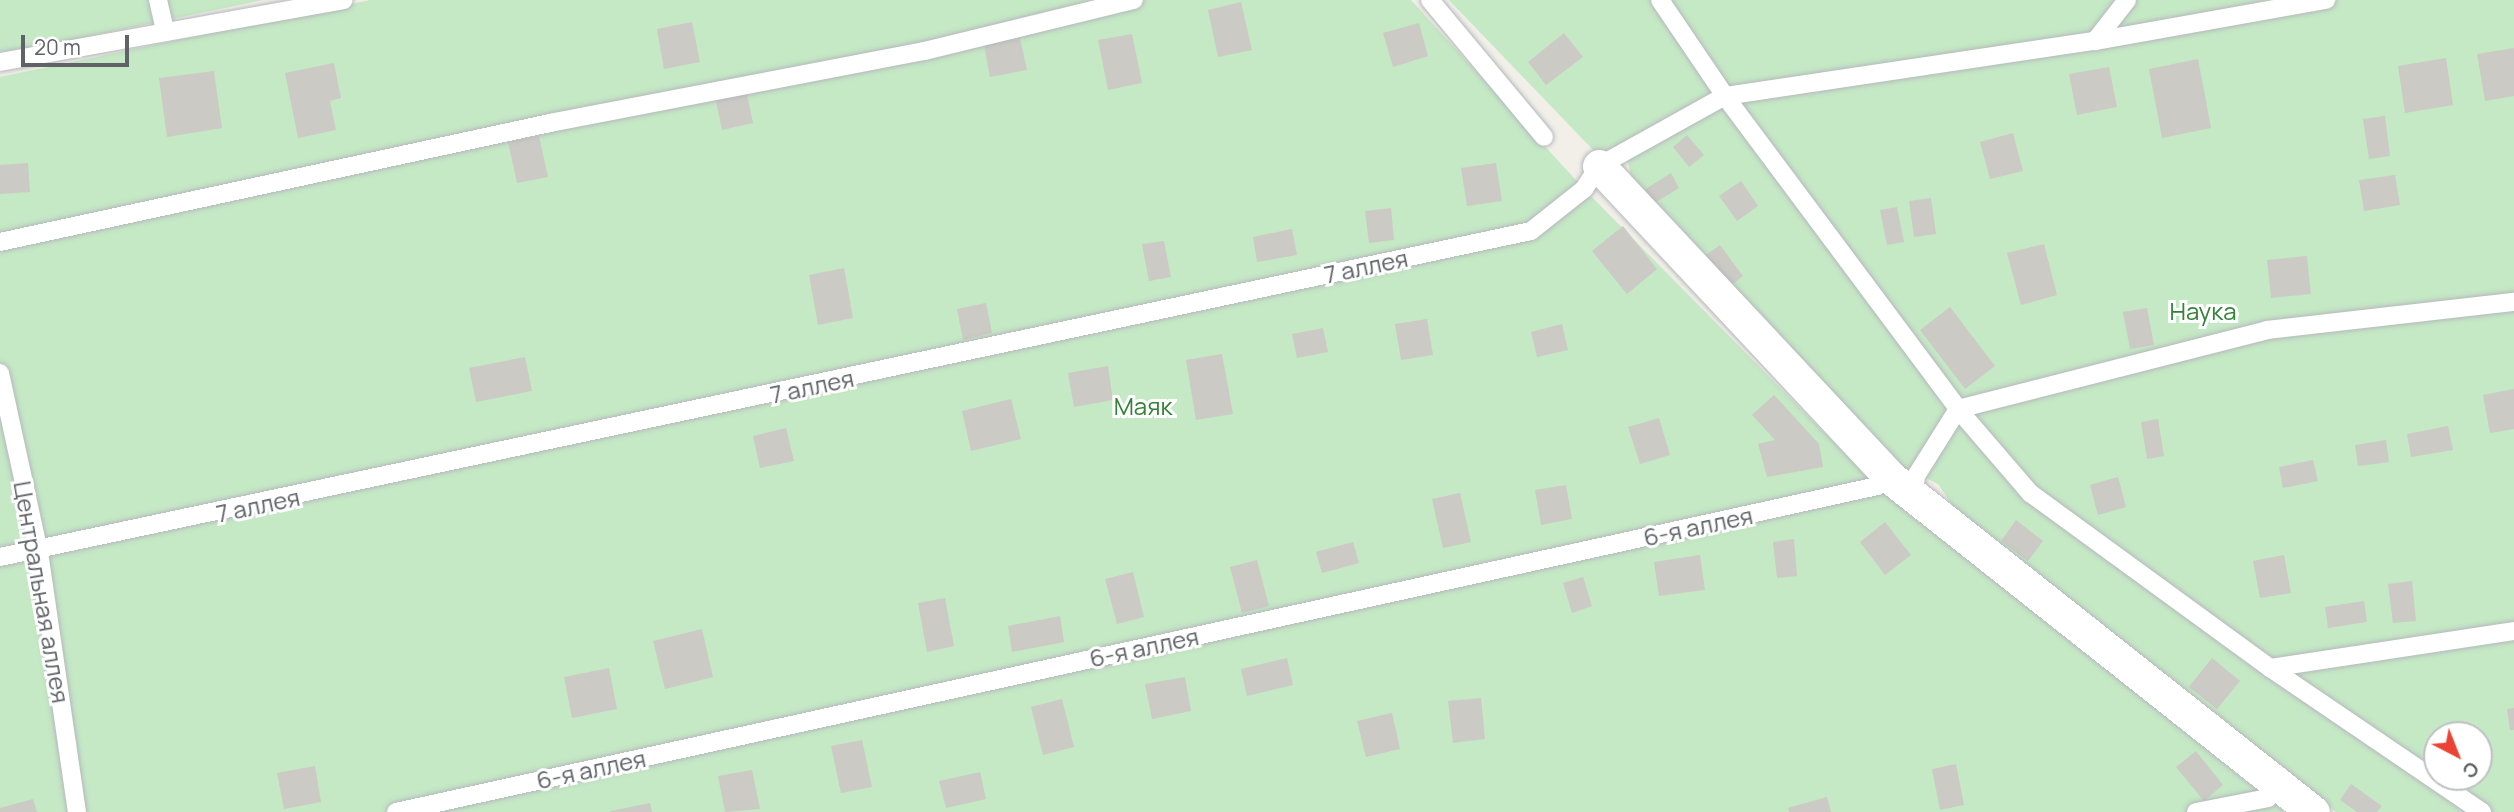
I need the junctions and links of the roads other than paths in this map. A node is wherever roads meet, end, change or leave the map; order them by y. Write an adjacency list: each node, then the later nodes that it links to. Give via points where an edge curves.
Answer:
1 (159, 0): 8 (lane)
2 (343, 0): 8 (lane)
3 (1134, 0): 14 (lane, via 924,51 550,123)
4 (1430, 0): 12 (lane)
5 (1660, 0): 11 (lane)
6 (2127, 0): 9 (lane)
7 (2326, 0): 9 (lane)
8 (165, 30): 10 (lane)
9 (2095, 41): 11 (lane)
10 (0, 62)
11 (1725, 96): 13 (lane); 17 (lane)
12 (1544, 137)
13 (1599, 166): 18 (street); 19 (lane, 7 аллея, via 1584,189 1531,231)
14 (0, 242)
15 (2514, 302): 17 (lane, via 2267,330)
16 (0, 373): 19 (lane, Центральная аллея)
17 (1958, 409): 18 (lane, via 1916,475); 22 (lane, via 2031,494)
18 (1903, 486): 23 (street); 25 (lane, 6-я аллея, via 1864,489)
19 (39, 552): 20 (lane, 7 аллея); 24 (lane, Центральная аллея)
20 (0, 558)
21 (2514, 631): 22 (lane)
22 (2270, 668): 28 (lane)
23 (2277, 785): 26 (lane, via 2267,798); 27 (street)
24 (77, 812)
25 (396, 812)
26 (2196, 812)
27 (2313, 812)
28 (2482, 812)

